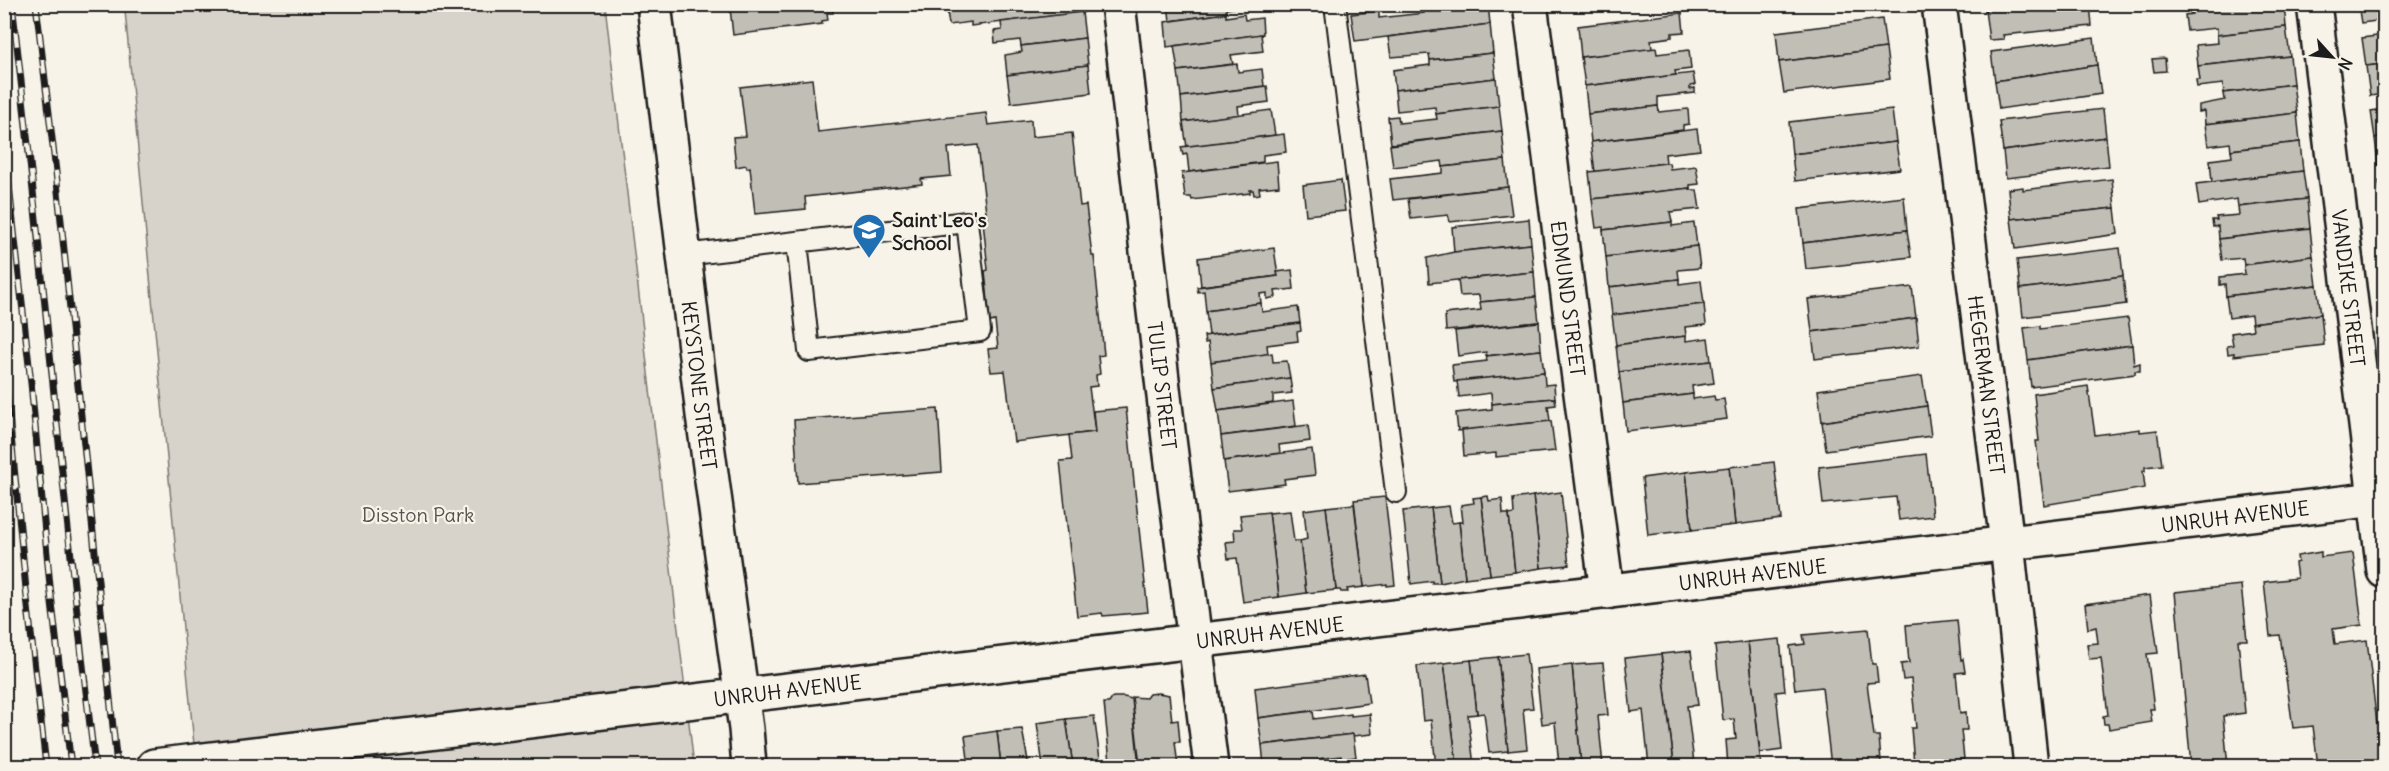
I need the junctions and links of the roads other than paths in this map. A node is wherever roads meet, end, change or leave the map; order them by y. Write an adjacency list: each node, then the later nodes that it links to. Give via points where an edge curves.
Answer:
1 (654, 4): 8 (street, KEYSTONE STREET)
2 (1118, 4): 14 (street, TULIP STREET)
3 (1335, 4): 9 (lane)
4 (1530, 4): 13 (street, EDMUND STREET)
5 (1939, 4): 11 (street, HEGERMAN STREET)
6 (2314, 4): 10 (street, VANDIKE STREET)
7 (796, 242): 7 (lane, via 967,222 980,331 809,351); 8 (lane)
8 (684, 255): 15 (street, KEYSTONE STREET)
9 (1396, 492)
10 (2380, 499): 11 (street, UNRUH AVENUE); 12 (street, VANDIKE STREET)
11 (2007, 543): 13 (street, UNRUH AVENUE); 19 (street, HEGERMAN STREET)
12 (2385, 571)
13 (1606, 592): 14 (street, UNRUH AVENUE)
14 (1195, 641): 15 (street, UNRUH AVENUE); 18 (street, TULIP STREET)
15 (742, 695): 16 (street, UNRUH AVENUE); 17 (street, KEYSTONE STREET)
16 (154, 766)
17 (749, 766)
18 (1211, 766)
19 (2031, 766)

